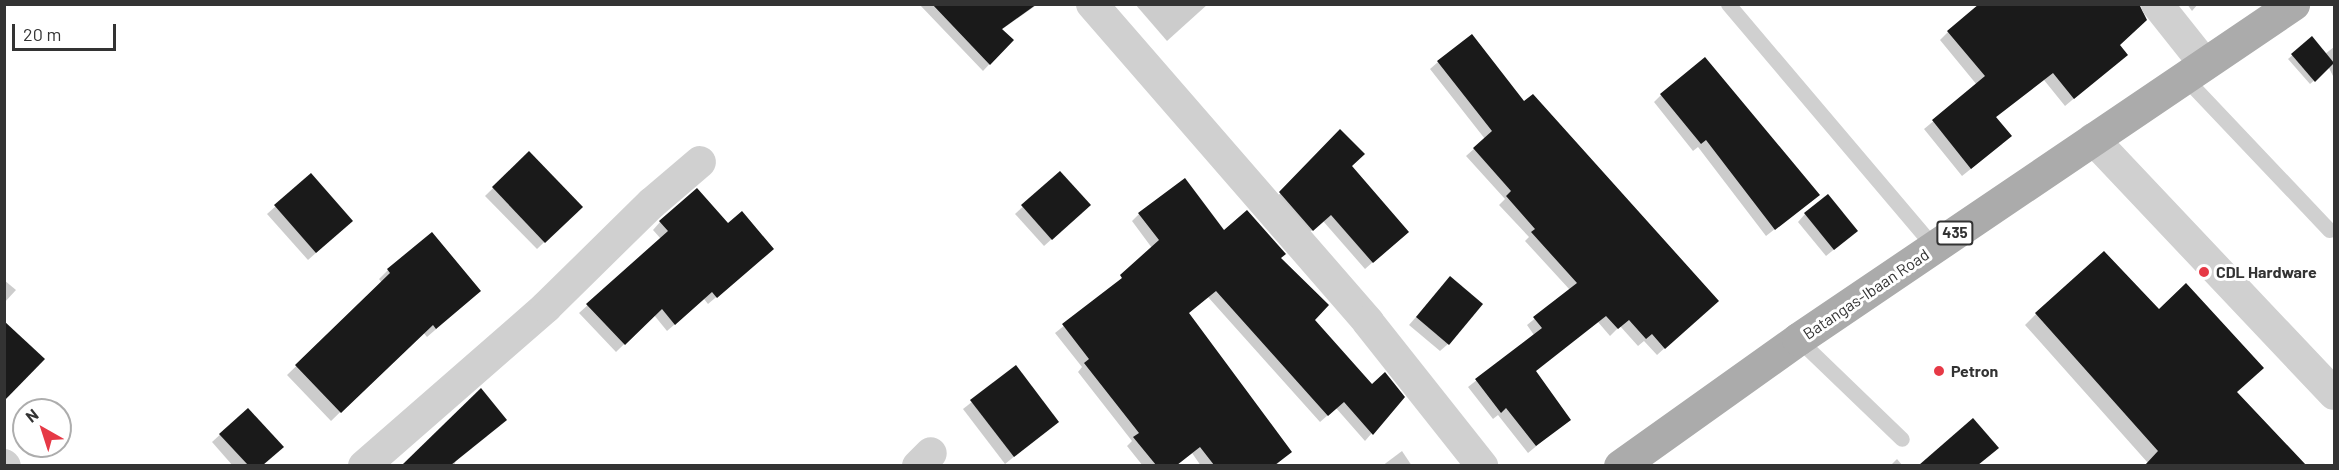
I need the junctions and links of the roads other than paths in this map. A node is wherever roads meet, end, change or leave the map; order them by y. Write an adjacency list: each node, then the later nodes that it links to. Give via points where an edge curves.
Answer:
1 (1092, 4): 15 (street, via 1368,322)
2 (1728, 4): 9 (lane)
3 (2157, 4): 5 (street)
4 (2293, 4): 5 (main road, Batangas-Ibaan Road / 435)
5 (2194, 70): 6 (main road, Batangas-Ibaan Road / 435); 8 (lane)
6 (2093, 139): 9 (main road, Batangas-Ibaan Road / 435); 11 (street)
7 (700, 162): 14 (street, via 546,307)
8 (2329, 230)
9 (1935, 248): 10 (main road, Batangas-Ibaan Road / 435)
10 (1798, 339): 12 (lane); 13 (main road, Batangas-Ibaan Road / 435)
11 (2334, 394)
12 (1902, 438)
13 (1630, 463)
14 (364, 465)
15 (1482, 465)

